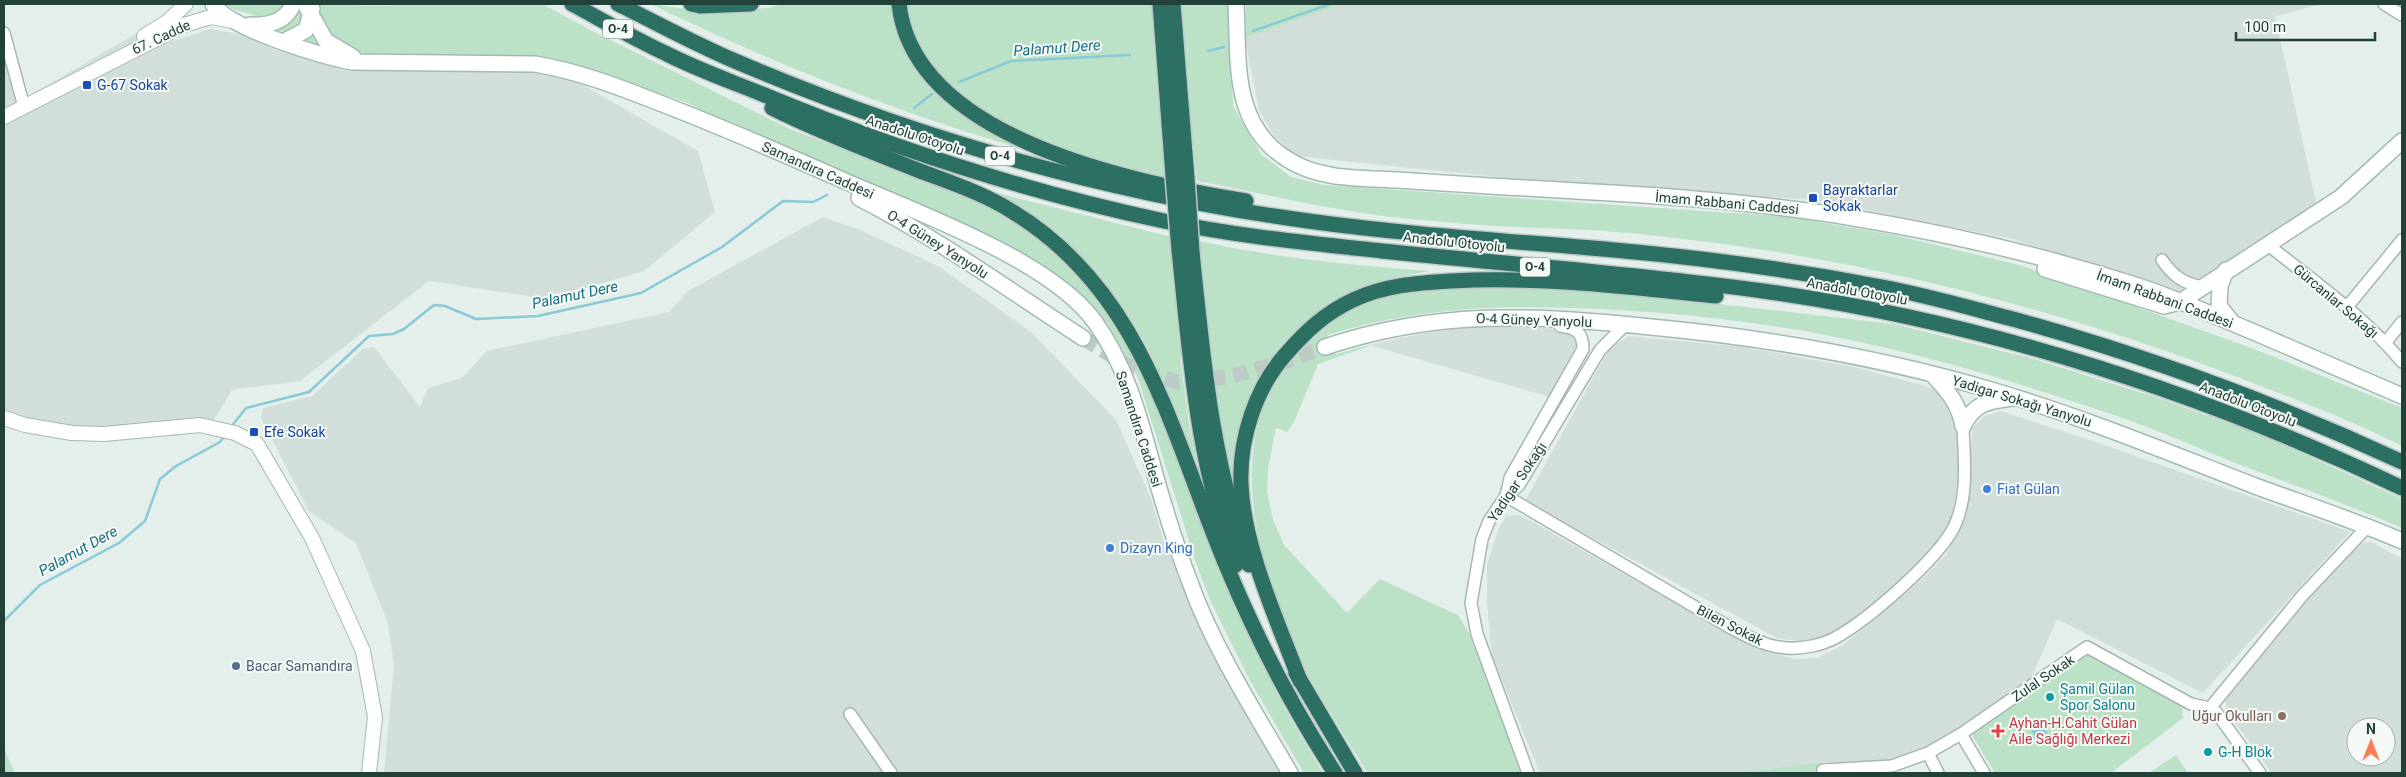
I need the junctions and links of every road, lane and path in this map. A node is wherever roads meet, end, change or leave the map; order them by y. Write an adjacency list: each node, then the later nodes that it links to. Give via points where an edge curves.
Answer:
1 (186, 4): 20 (street, 67. Cadde, via 166,22)
2 (213, 4): 15 (main road, via 216,10)
3 (293, 4): 15 (main road, via 286,16 273,23 262,26)
4 (572, 4): 18 (highway, Anadolu Otoyolu / O-4)
5 (618, 4): 26 (highway, Anadolu Otoyolu / O-4, via 736,61 961,144 1122,189 1222,208)
6 (691, 4): 7 (highway)
7 (751, 4)
8 (899, 4): 26 (highway, via 903,25 922,64 945,90 972,112 1005,132 1049,151 1119,174)
9 (1160, 4): 25 (highway)
10 (1173, 4): 25 (highway)
11 (1236, 4): 33 (main road, İmam Rabbani Caddesi, via 1239,85 1246,112 1253,126 1274,150 1317,173 1664,197 1852,218 1970,240 2128,296 2164,306)
12 (2384, 4): 14 (street)
13 (310, 7): 17 (main road, via 306,30); 19 (main road, via 326,41 340,51 353,57)
14 (2402, 15)
15 (243, 24): 17 (main road); 20 (street, 67. Cadde, via 211,17 198,20)
16 (4, 33): 21 (street)
17 (283, 42): 19 (main road, via 336,60)
18 (665, 54): 36 (highway, Anadolu Otoyolu / O-4, via 862,135 1029,189 1160,220 1278,241 1768,292); 54 (highway, via 815,130 1014,212 1078,264 1109,300 1139,347 1155,380 1225,563 1261,647)
19 (389, 63): 23 (main road, via 535,64 564,69)
20 (82, 76): 21 (street, 67. Cadde)
21 (24, 107): 22 (street, 67. Cadde)
22 (4, 117)
23 (706, 120): 40 (main road, O-4 Güney Yanyolu, via 887,212); 64 (main road, Samandıra Caddesi, via 996,248 1039,273 1095,321 1116,358 1135,404 1164,507 1192,589 1232,673)
24 (2402, 141): 28 (main road, via 2341,197)
25 (1180, 177): 29 (highway, bridge)
26 (1404, 232): 49 (highway, Anadolu Otoyolu / O-4, via 1703,259 1885,287 2008,318 2141,357 2286,410)
27 (2402, 240): 34 (street)
28 (2267, 244): 31 (main road); 34 (street, Gürcanlar Sokağı)
29 (1185, 251): 54 (highway, via 1195,406 1211,485 1234,562); 55 (highway, via 1207,403 1226,492 1238,536 1266,612)
30 (2162, 260): 32 (street, via 2173,275 2187,284)
31 (2226, 270): 32 (main road); 39 (main road, via 2220,286 2219,306)
32 (2202, 287): 33 (main road)
33 (2180, 302): 39 (main road, İmam Rabbani Caddesi)
34 (2347, 307): 41 (street, Gürcanlar Sokağı)
35 (1483, 316): 38 (main road, O-4 Güney Yanyolu); 42 (main road, O-4 Güney Yanyolu, via 1400,326); 51 (street, via 1574,328 1583,341 1580,358 1510,478)
36 (1916, 318): 50 (highway, Anadolu Otoyolu / O-4, via 2137,380 2278,432); 55 (highway, via 1757,299 1487,279 1400,284 1338,308 1316,322 1276,365 1258,393 1242,458 1241,486 1249,533)
37 (2402, 322): 41 (street)
38 (1626, 324): 44 (main road, Yadigar Sokağı Yanyolu, via 1741,336 1840,353); 51 (street, Yadigar Sokağı, via 1600,350 1519,485)
39 (2234, 324): 45 (main road, İmam Rabbani Caddesi)
40 (1083, 338)
41 (2386, 342): 43 (street, Gürcanlar Sokağı)
42 (1325, 347)
43 (2402, 362)
44 (1933, 375): 46 (main road, Yadigar Sokağı Yanyolu); 48 (main road, via 1960,409)
45 (2402, 396)
46 (2015, 397): 48 (main road, via 1977,406); 52 (main road, Yadigar Sokağı Yanyolu, via 2090,421)
47 (4, 418): 62 (street, via 72,433 104,434 200,425 229,431 256,444 312,538 363,651 374,717)
48 (1963, 426): 51 (street, Bilen Sokak, via 1961,507 1954,527 1925,564 1871,612 1834,639 1812,646 1787,648 1760,642 1730,628)
49 (2402, 462)
50 (2402, 488)
51 (1506, 496): 67 (street, Yadigar Sokağı, via 1489,521 1482,539 1471,603 1477,634)
52 (2368, 526): 53 (main road, Yadigar Sokağı Yanyolu); 56 (street, via 2302,596)
53 (2402, 541)
54 (1276, 671): 65 (highway, via 1305,728)
55 (1300, 681): 66 (highway)
56 (2210, 708): 58 (street, Zulal Sokak, via 2191,704 2087,647); 70 (street, via 2222,718)
57 (850, 714): 63 (street)
58 (1961, 734): 59 (street, Zulal Sokak); 69 (street)
59 (1928, 753): 60 (street, Zulal Sokak); 68 (street)
60 (1873, 771): 61 (street, Zulal Sokak)
61 (1823, 772)
62 (369, 773)
63 (892, 773)
64 (1290, 773)
65 (1335, 773)
66 (1355, 773)
67 (1528, 773)
68 (1938, 773)
69 (1984, 773)
70 (2260, 773)

